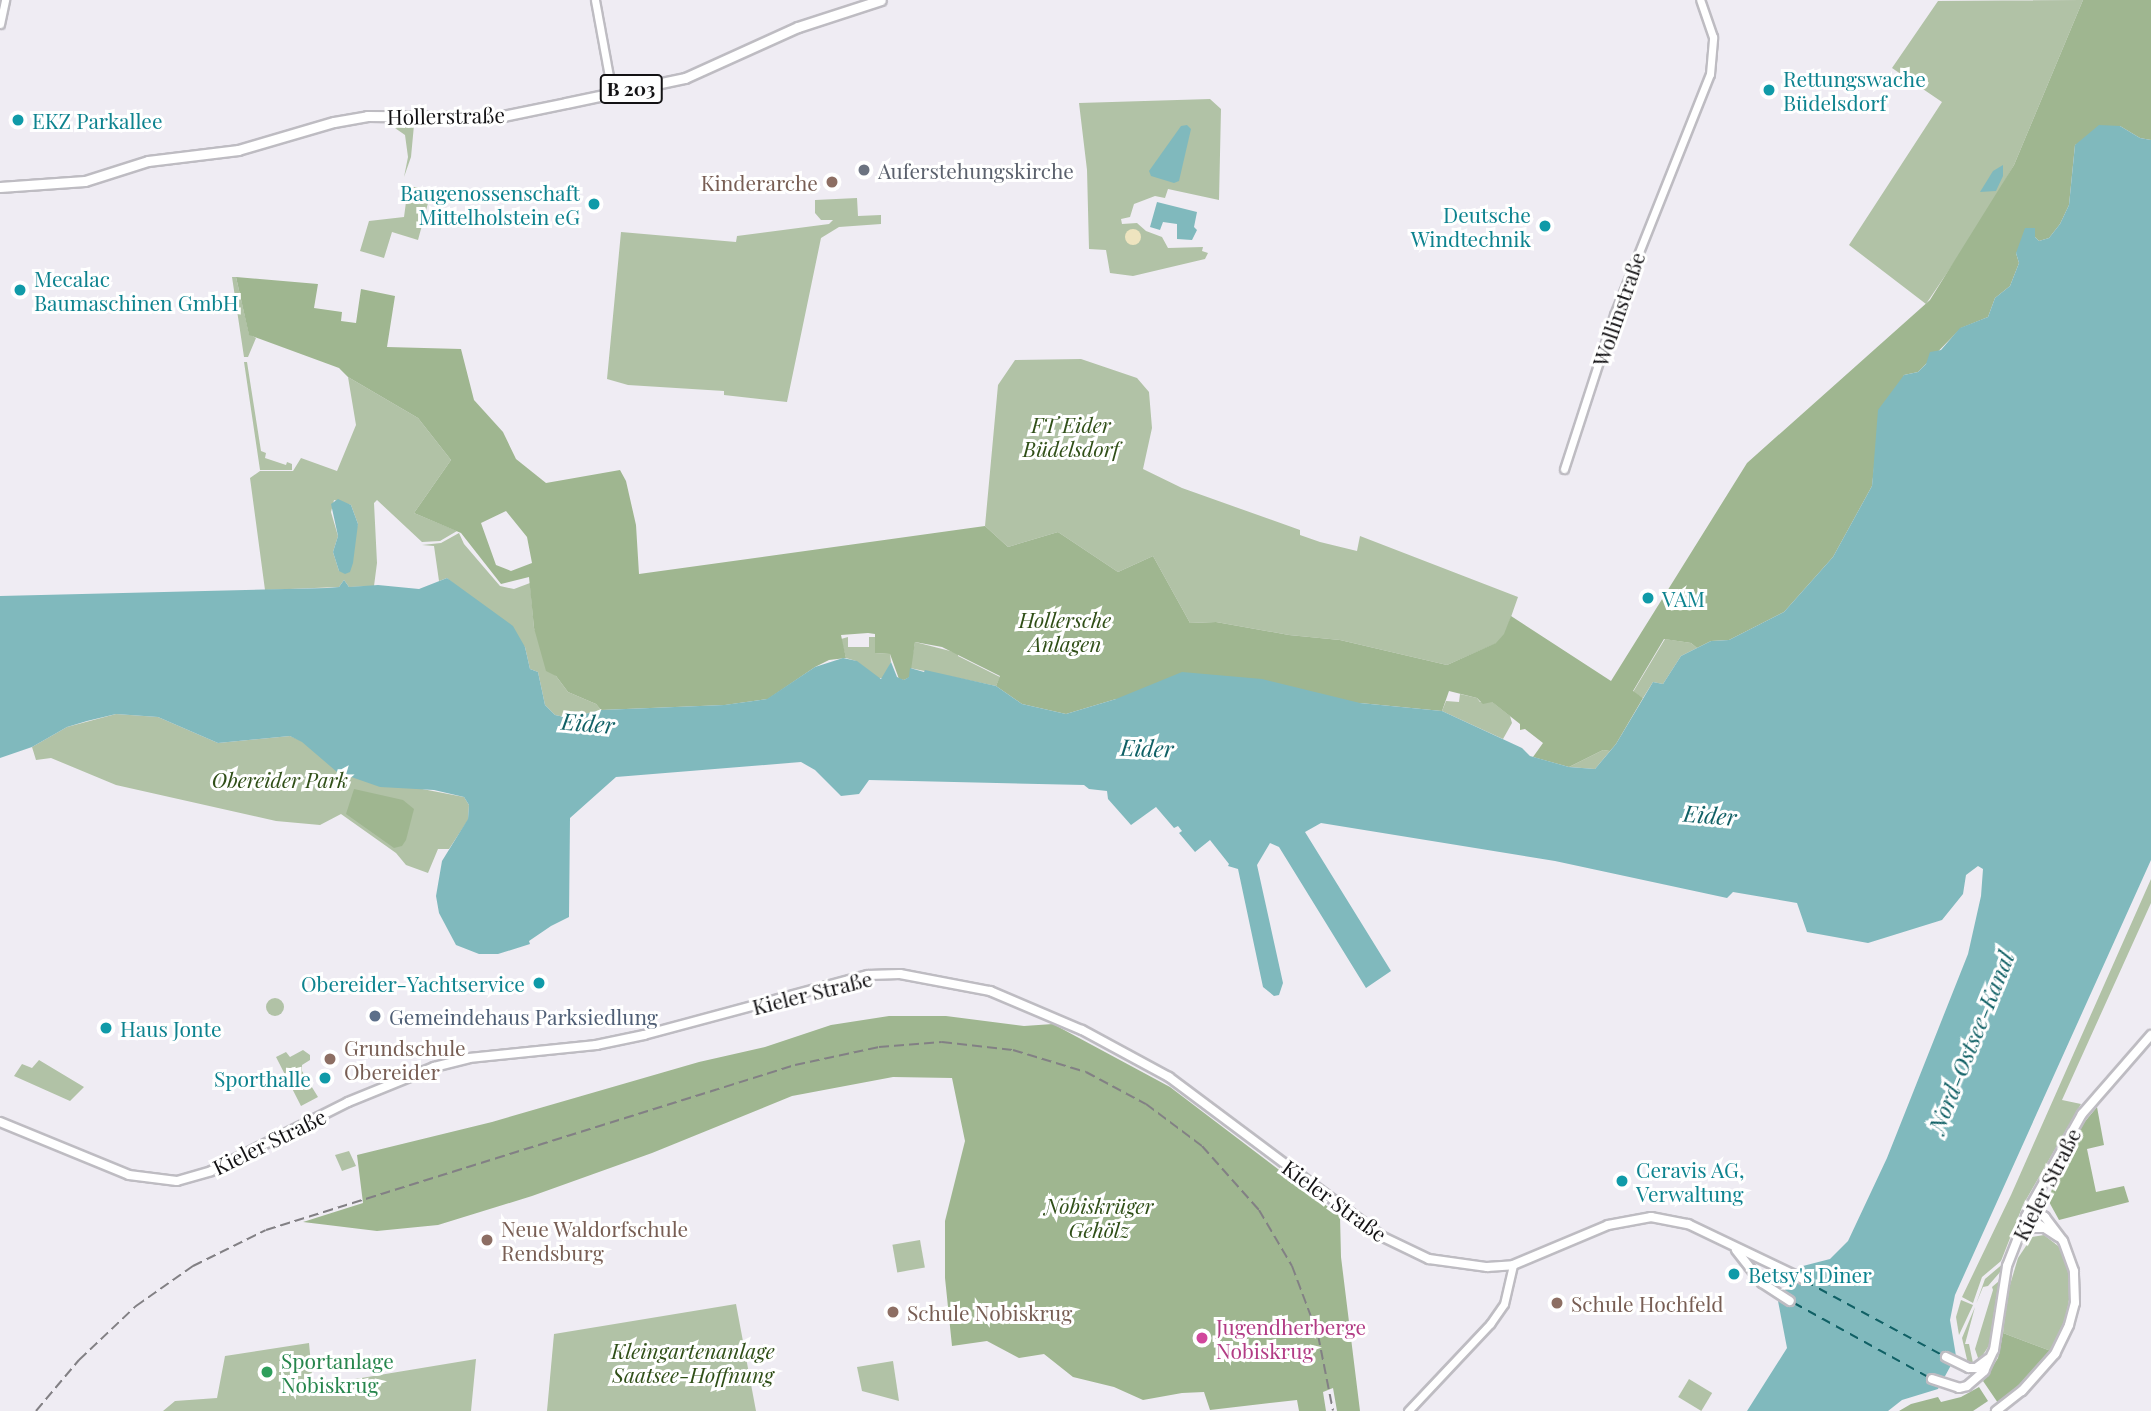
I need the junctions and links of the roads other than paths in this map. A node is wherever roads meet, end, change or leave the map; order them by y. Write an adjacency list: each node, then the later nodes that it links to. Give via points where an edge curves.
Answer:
1 (5, 0): 5 (street)
2 (595, 0): 6 (street)
3 (881, 0): 6 (main road, Hollerstraße / B 203, via 798,27 685,78)
4 (1700, 0): 8 (street, Wollinstraße, via 1713,37 1710,74 1614,315)
5 (0, 24)
6 (612, 93): 7 (main road, Hollerstraße / B 203, via 498,117 368,116 238,150 137,163 85,181)
7 (0, 187)
8 (1564, 470)
9 (2151, 1035): 11 (main road, Kieler Straße, via 2082,1114)
10 (0, 1122): 16 (main road, Kieler Straße, via 130,1175 177,1181 211,1171 348,1102 434,1067 469,1058 596,1045 868,975 900,974 990,991 1082,1030 1177,1083 1383,1237 1417,1255 1459,1265)
11 (2028, 1212): 12 (main road); 13 (main road, Kieler Straße); 14 (main road, via 2050,1222)
12 (2046, 1228): 13 (main road, via 2031,1228); 14 (main road)
13 (2017, 1239): 19 (main road, Kieler Straße, via 2007,1266)
14 (2063, 1241): 23 (main road, via 2076,1283 2070,1325 2043,1370)
15 (1735, 1250): 16 (main road, Kieler Straße, via 1678,1220 1638,1217); 17 (main road, Kieler Straße); 18 (main road, Kieler Straße, via 1762,1283)
16 (1513, 1265): 22 (street, via 1504,1304 1490,1324)
17 (1802, 1279)
18 (1790, 1301)
19 (1990, 1357): 20 (main road, via 1976,1368); 21 (main road, Kieler Straße, via 1984,1371 1967,1386 1953,1389)
20 (1950, 1359)
21 (1936, 1382)
22 (1408, 1411)
23 (1996, 1411)

